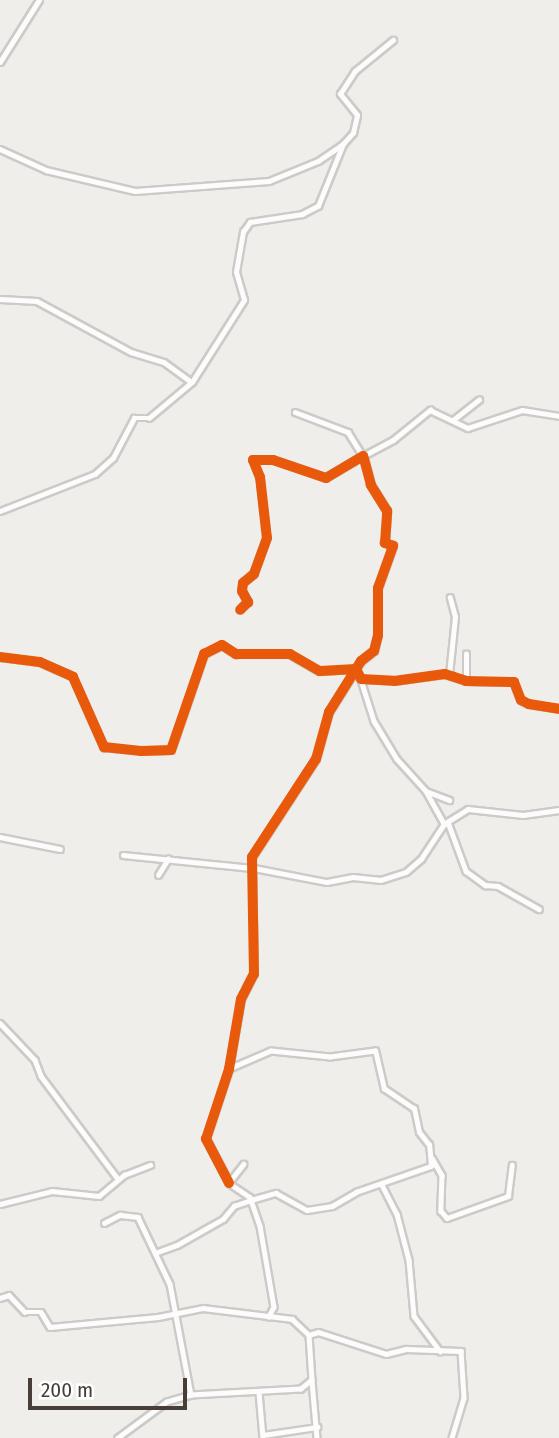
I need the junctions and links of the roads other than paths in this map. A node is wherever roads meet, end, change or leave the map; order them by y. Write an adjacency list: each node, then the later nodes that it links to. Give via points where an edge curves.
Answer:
1 (39, 0): 3 (street)
2 (393, 40): 4 (street, via 355,71 340,94 357,115 353,133)
3 (0, 62)
4 (343, 144): 5 (street, via 318,161 269,181 135,191 46,170); 7 (street, via 318,206 302,214 250,222 243,232 236,272 244,300)
5 (0, 149)
6 (0, 299): 7 (street, via 37,301 131,352 164,362)
7 (192, 382): 13 (street, via 149,418 134,418 113,458 96,474)
8 (478, 400): 11 (street)
9 (295, 412): 12 (street, via 348,432)
10 (559, 416): 11 (street, via 522,410 468,428)
11 (453, 420): 12 (street, via 430,410 393,440)
12 (363, 456): 15 (street, via 326,478 273,460 253,460 260,477 267,538 254,573 243,583 248,602); 18 (street, via 387,511 384,539 393,550 378,588 374,651)
13 (0, 511)
14 (450, 598): 19 (street, via 455,617)
15 (240, 610)
16 (466, 654): 21 (street)
17 (0, 657): 18 (street, via 40,662 73,677 104,747 167,752 204,654 211,647 222,645 236,654 290,654 320,671)
18 (356, 669): 20 (street); 31 (street, via 329,712 316,759 253,858)
19 (449, 675): 20 (street, via 394,681); 21 (street)
20 (360, 679): 23 (street, via 374,721 397,759)
21 (466, 681): 22 (street, via 514,682 521,699 529,704)
22 (559, 709)
23 (426, 791): 24 (street); 26 (street)
24 (449, 800)
25 (559, 810): 26 (street, via 523,815 468,809)
26 (446, 823): 31 (street, via 421,859 394,878 353,877 327,883); 33 (street, via 466,872)
27 (0, 837): 28 (street)
28 (60, 849)
29 (123, 855): 30 (street)
30 (168, 859): 31 (street); 32 (street)
31 (254, 868): 35 (street, via 254,974 241,999)
32 (158, 876)
33 (539, 909)
34 (0, 1023): 40 (street, via 35,1060 41,1076)
35 (229, 1069): 36 (street, via 271,1051 330,1057 375,1051 384,1089 414,1109); 41 (street, via 206,1139)
36 (431, 1158): 39 (street, via 442,1175 441,1211 447,1218 508,1196); 42 (street, via 431,1166)
37 (244, 1164): 41 (street)
38 (150, 1165): 40 (street)
39 (512, 1165)
40 (118, 1179): 44 (street, via 99,1196 52,1191)
41 (229, 1183): 43 (street)
42 (382, 1185): 43 (street, via 313,1209 276,1193); 51 (street, via 397,1214 409,1260 414,1315)
43 (251, 1200): 46 (street, via 234,1206 223,1219 177,1245); 49 (street, via 268,1259 274,1307)
44 (0, 1204)
45 (104, 1223): 46 (street, via 120,1215 138,1217)
46 (155, 1253): 48 (street, via 170,1284)
47 (0, 1298): 48 (street, via 9,1295 24,1312 41,1312 50,1327)
48 (175, 1313): 49 (street, via 203,1308); 54 (street)
49 (269, 1317): 50 (street, via 292,1319)
50 (309, 1335): 51 (street, via 318,1332 386,1354); 52 (street)
51 (440, 1351): 59 (street, via 461,1351 464,1357 464,1398)
52 (312, 1380): 53 (street, via 292,1392); 55 (street)
53 (259, 1392): 54 (street); 56 (street)
54 (191, 1395): 57 (street, via 167,1402)
55 (317, 1427): 56 (street); 58 (street)
56 (263, 1436)
57 (118, 1438)
58 (317, 1438)
59 (452, 1438)

